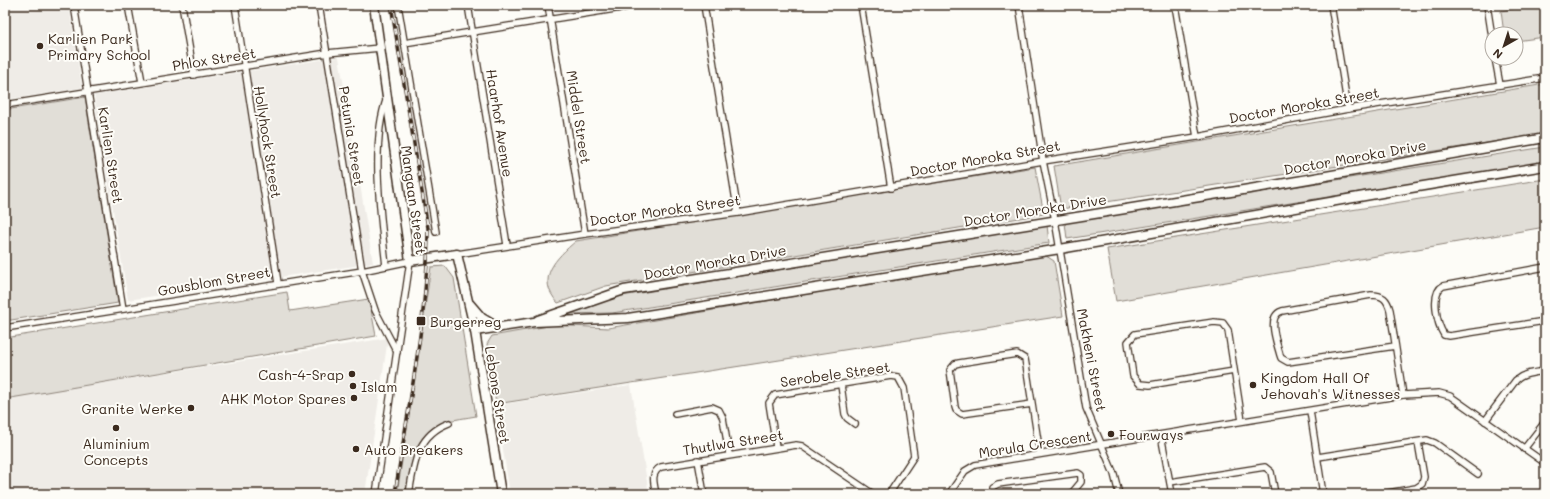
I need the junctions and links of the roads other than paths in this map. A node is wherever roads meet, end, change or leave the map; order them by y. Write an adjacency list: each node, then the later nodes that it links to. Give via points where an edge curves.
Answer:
1 (74, 5): 29 (street, Karlien Street)
2 (128, 5): 27 (street)
3 (182, 5): 25 (street)
4 (235, 5): 23 (street, Hollyhock Street)
5 (319, 5): 22 (street, Petunia Street)
6 (374, 5): 21 (street, Mangaan Street)
7 (398, 5): 20 (street)
8 (468, 5): 19 (street, Haarhof Avenue)
9 (548, 5): 17 (street, Middel Street)
10 (640, 5): 17 (street)
11 (704, 5): 38 (street)
12 (861, 5): 37 (street)
13 (1020, 5): 35 (street, Makheni Street)
14 (1176, 5): 33 (street)
15 (1331, 5): 32 (street)
16 (1487, 5): 18 (street)
17 (551, 19): 19 (street); 41 (street, Middel Street)
18 (1490, 26)
19 (472, 32): 20 (street); 42 (street, Haarhof Avenue)
20 (404, 43): 40 (street)
21 (380, 48): 22 (street, Phlox Street); 30 (street, Mangaan Street)
22 (327, 53): 23 (street, Phlox Street); 49 (street, Petunia Street)
23 (244, 66): 25 (street, Phlox Street); 50 (street, Hollyhock Street)
24 (1496, 66): 28 (street)
25 (194, 75): 27 (street, Phlox Street)
26 (1545, 78): 28 (street, Doctor Moroka Street)
27 (142, 82): 29 (street, Phlox Street)
28 (1500, 85): 32 (street, Doctor Moroka Street)
29 (88, 92): 31 (street, Phlox Street); 52 (street, Karlien Street)
30 (387, 97): 46 (street, Mangaan Street); 47 (street, via 379,123 379,174)
31 (5, 105)
32 (1348, 109): 33 (street, Doctor Moroka Street)
33 (1197, 137): 35 (street, Doctor Moroka Street)
34 (1545, 138): 39 (street, Doctor Moroka Drive)
35 (1043, 161): 37 (street, Doctor Moroka Street); 39 (street, Makheni Street)
36 (1545, 166): 43 (street, Doctor Moroka Drive)
37 (891, 188): 38 (street, Doctor Moroka Street)
38 (738, 213): 41 (street, Doctor Moroka Street)
39 (1055, 220): 43 (street, Makheni Street); 54 (street, Doctor Moroka Drive, via 624,290 550,314)
40 (436, 232)
41 (585, 234): 42 (street, Doctor Moroka Street)
42 (507, 245): 44 (street, Doctor Moroka Street)
43 (1060, 249): 54 (street, Doctor Moroka Drive, via 628,318); 74 (street, Makheni Street, via 1086,408)
44 (457, 254): 45 (street, Doctor Moroka Street); 51 (street, Lebone Street)
45 (428, 259): 46 (street, Gousblom Street)
46 (410, 261): 47 (street, Gousblom Street); 59 (street, Mangaan Street)
47 (386, 266): 49 (street, Gousblom Street)
48 (1545, 267): 53 (street, via 1443,286 1435,298 1440,328 1444,335)
49 (362, 271): 50 (street, Gousblom Street); 59 (street, Petunia Street, via 375,310)
50 (278, 283): 52 (street, Gousblom Street)
51 (469, 303): 56 (street, via 482,318); 57 (street, Lebone Street)
52 (123, 309): 55 (street, Gousblom Street)
53 (1545, 321)
54 (534, 322): 56 (street, Doctor Moroka Drive)
55 (5, 328)
56 (500, 328): 57 (street, Doctor Moroka Drive)
57 (475, 331): 86 (street, Lebone Street)
58 (1395, 346): 58 (street, via 1390,310 1382,296 1372,295 1282,311 1276,314 1273,320 1281,358 1288,362); 63 (street)
59 (397, 352): 84 (street, Mangaan Street)
60 (1234, 371): 60 (street, via 1228,330 1223,323 1135,334 1129,338 1133,376 1140,384 1150,385); 67 (street)
61 (1545, 371): 68 (street, via 1530,373 1516,380)
62 (841, 385): 71 (street, via 845,414); 75 (street, Serobele Street, via 772,397 770,403); 90 (street, Serobele Street, via 890,376 901,380 914,456)
63 (1403, 395): 65 (street, Morula Crescent); 68 (street, Morula Crescent, via 1444,394)
64 (1032, 404): 64 (street, via 1025,359 1017,354 959,363 950,370 955,407 962,414); 78 (street)
65 (1310, 410): 67 (street, Morula Crescent); 79 (street)
66 (675, 414): 77 (street, via 712,407 719,410 723,418)
67 (1242, 421): 72 (street, Morula Crescent)
68 (1485, 421): 76 (street, Morula Crescent)
69 (1545, 422): 76 (street)
70 (449, 423): 85 (street, via 425,439 415,463)
71 (855, 424)
72 (1161, 435): 74 (street, Morula Crescent); 83 (street)
73 (1418, 442): 79 (street); 82 (street, via 1431,441); 98 (street, via 1424,477 1422,484 1416,488)
74 (1101, 445): 78 (street, Morula Crescent); 94 (street, Makheni Street, via 1114,474)
75 (776, 447): 77 (street, Thutlwa Street); 89 (street, Thutlwa Street, via 802,446)
76 (1524, 449): 81 (street, Morula Crescent)
77 (729, 454): 80 (street, Thutlwa Street)
78 (1040, 454): 91 (street, Morula Crescent, via 970,467)
79 (1318, 457): 97 (street)
80 (698, 460): 87 (street, Thutlwa Street, via 657,469 653,476); 88 (street)
81 (1545, 463)
82 (1478, 474)
83 (1170, 482): 95 (street); 96 (street, via 1265,467 1271,472)
84 (376, 494)
85 (409, 494)
86 (502, 494)
87 (656, 494)
88 (704, 494)
89 (873, 494)
90 (889, 494)
91 (949, 494)
92 (992, 494): 93 (street, via 992,487 998,484 1078,473 1081,475 1081,482)
93 (1071, 494)
94 (1119, 494)
95 (1172, 494)
96 (1275, 494)
97 (1323, 494)
98 (1382, 494)

